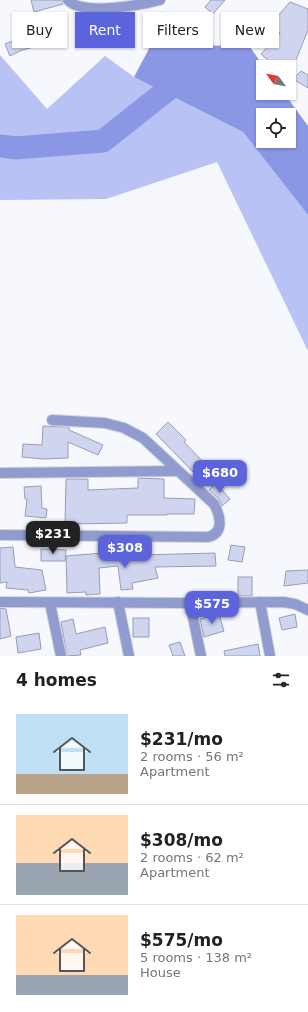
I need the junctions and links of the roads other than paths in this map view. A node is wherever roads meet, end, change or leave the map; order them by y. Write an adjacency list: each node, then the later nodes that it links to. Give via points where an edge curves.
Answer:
1 (68, 0): 3 (street, via 81,8)
2 (160, 0): 3 (street)
3 (133, 3)
4 (52, 420): 5 (street, via 104,423 124,428 143,438)
5 (178, 471): 6 (street); 7 (street, via 214,504 218,511 221,523 212,536)
6 (0, 473)
7 (0, 535)
8 (0, 602): 11 (street)
9 (118, 602): 11 (street); 12 (street); 15 (street)
10 (260, 602): 12 (street); 13 (street, via 284,602); 17 (street)
11 (50, 603): 14 (street)
12 (190, 603): 16 (street)
13 (308, 610)
14 (61, 656)
15 (129, 656)
16 (201, 656)
17 (270, 656)

